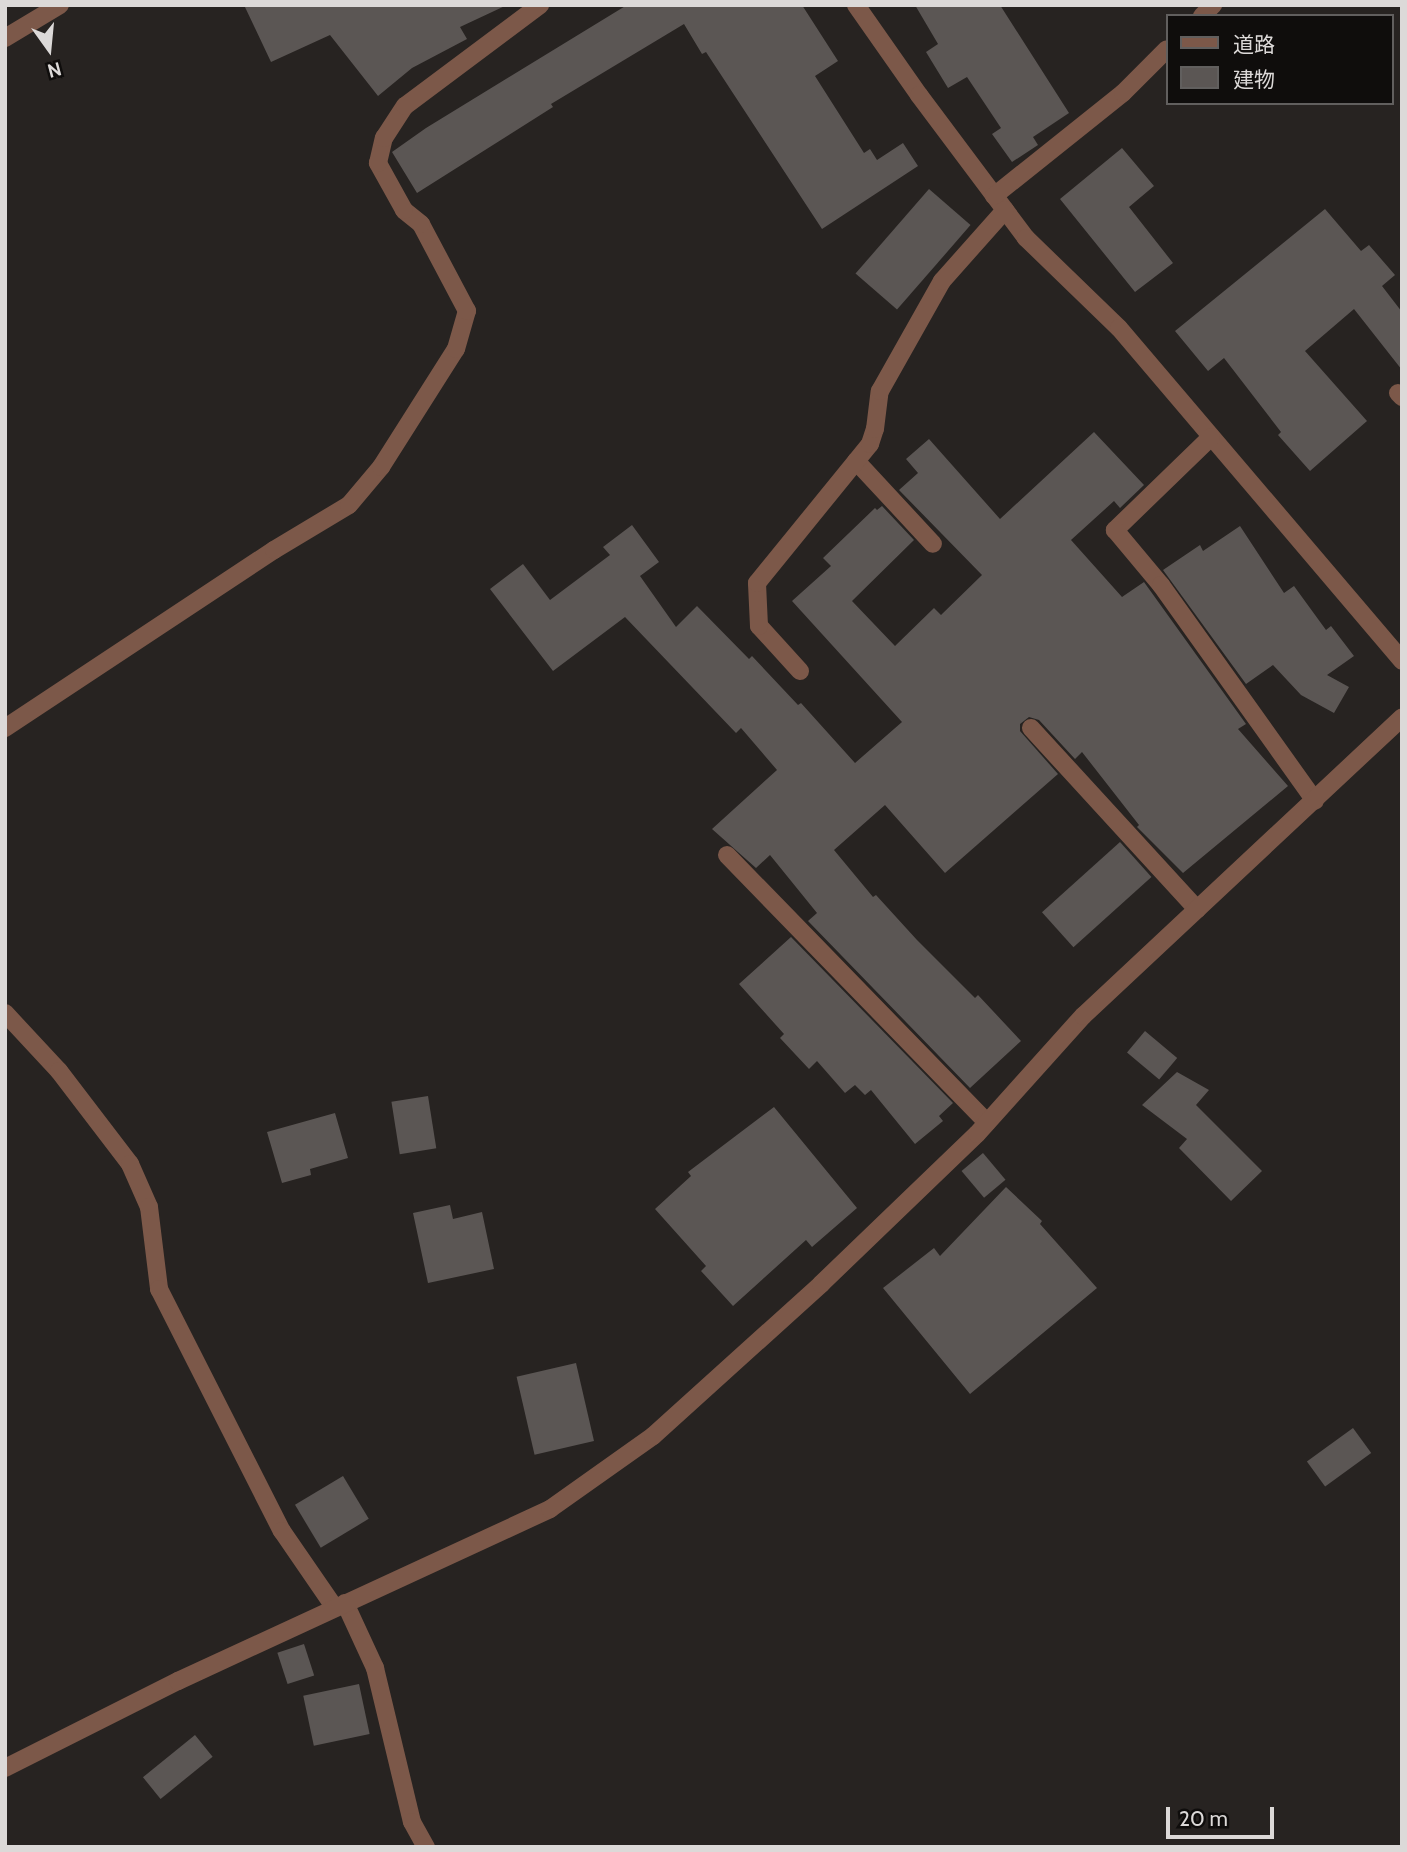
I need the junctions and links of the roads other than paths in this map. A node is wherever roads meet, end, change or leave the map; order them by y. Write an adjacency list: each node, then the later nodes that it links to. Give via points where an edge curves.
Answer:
1 (60, 5): 4 (street)
2 (540, 5): 13 (street, via 405,106 384,138 379,163 404,210 421,224 467,311 456,349 381,467 349,505)
3 (856, 5): 6 (street)
4 (5, 38)
5 (1166, 50): 6 (street)
6 (999, 203): 7 (street, via 1026,238 1119,328); 8 (street, via 942,281 880,391 870,444)
7 (1211, 437): 10 (street); 15 (street, via 1115,530 1161,585)
8 (856, 461): 9 (street); 11 (street, via 757,583 759,626)
9 (933, 544)
10 (1402, 661)
11 (800, 671)
12 (1402, 718): 15 (street)
13 (5, 728)
14 (1031, 729): 17 (street)
15 (1315, 801): 17 (street)
16 (727, 855): 19 (street)
17 (1197, 909): 19 (street, via 1083,1016)
18 (5, 1013): 20 (street, via 60,1071 130,1164 149,1206 159,1289 282,1531)
19 (988, 1122): 20 (street, via 821,1284 653,1436 550,1509)
20 (340, 1605): 21 (street); 22 (street, via 375,1668 412,1822)
21 (5, 1768)
22 (426, 1847)

